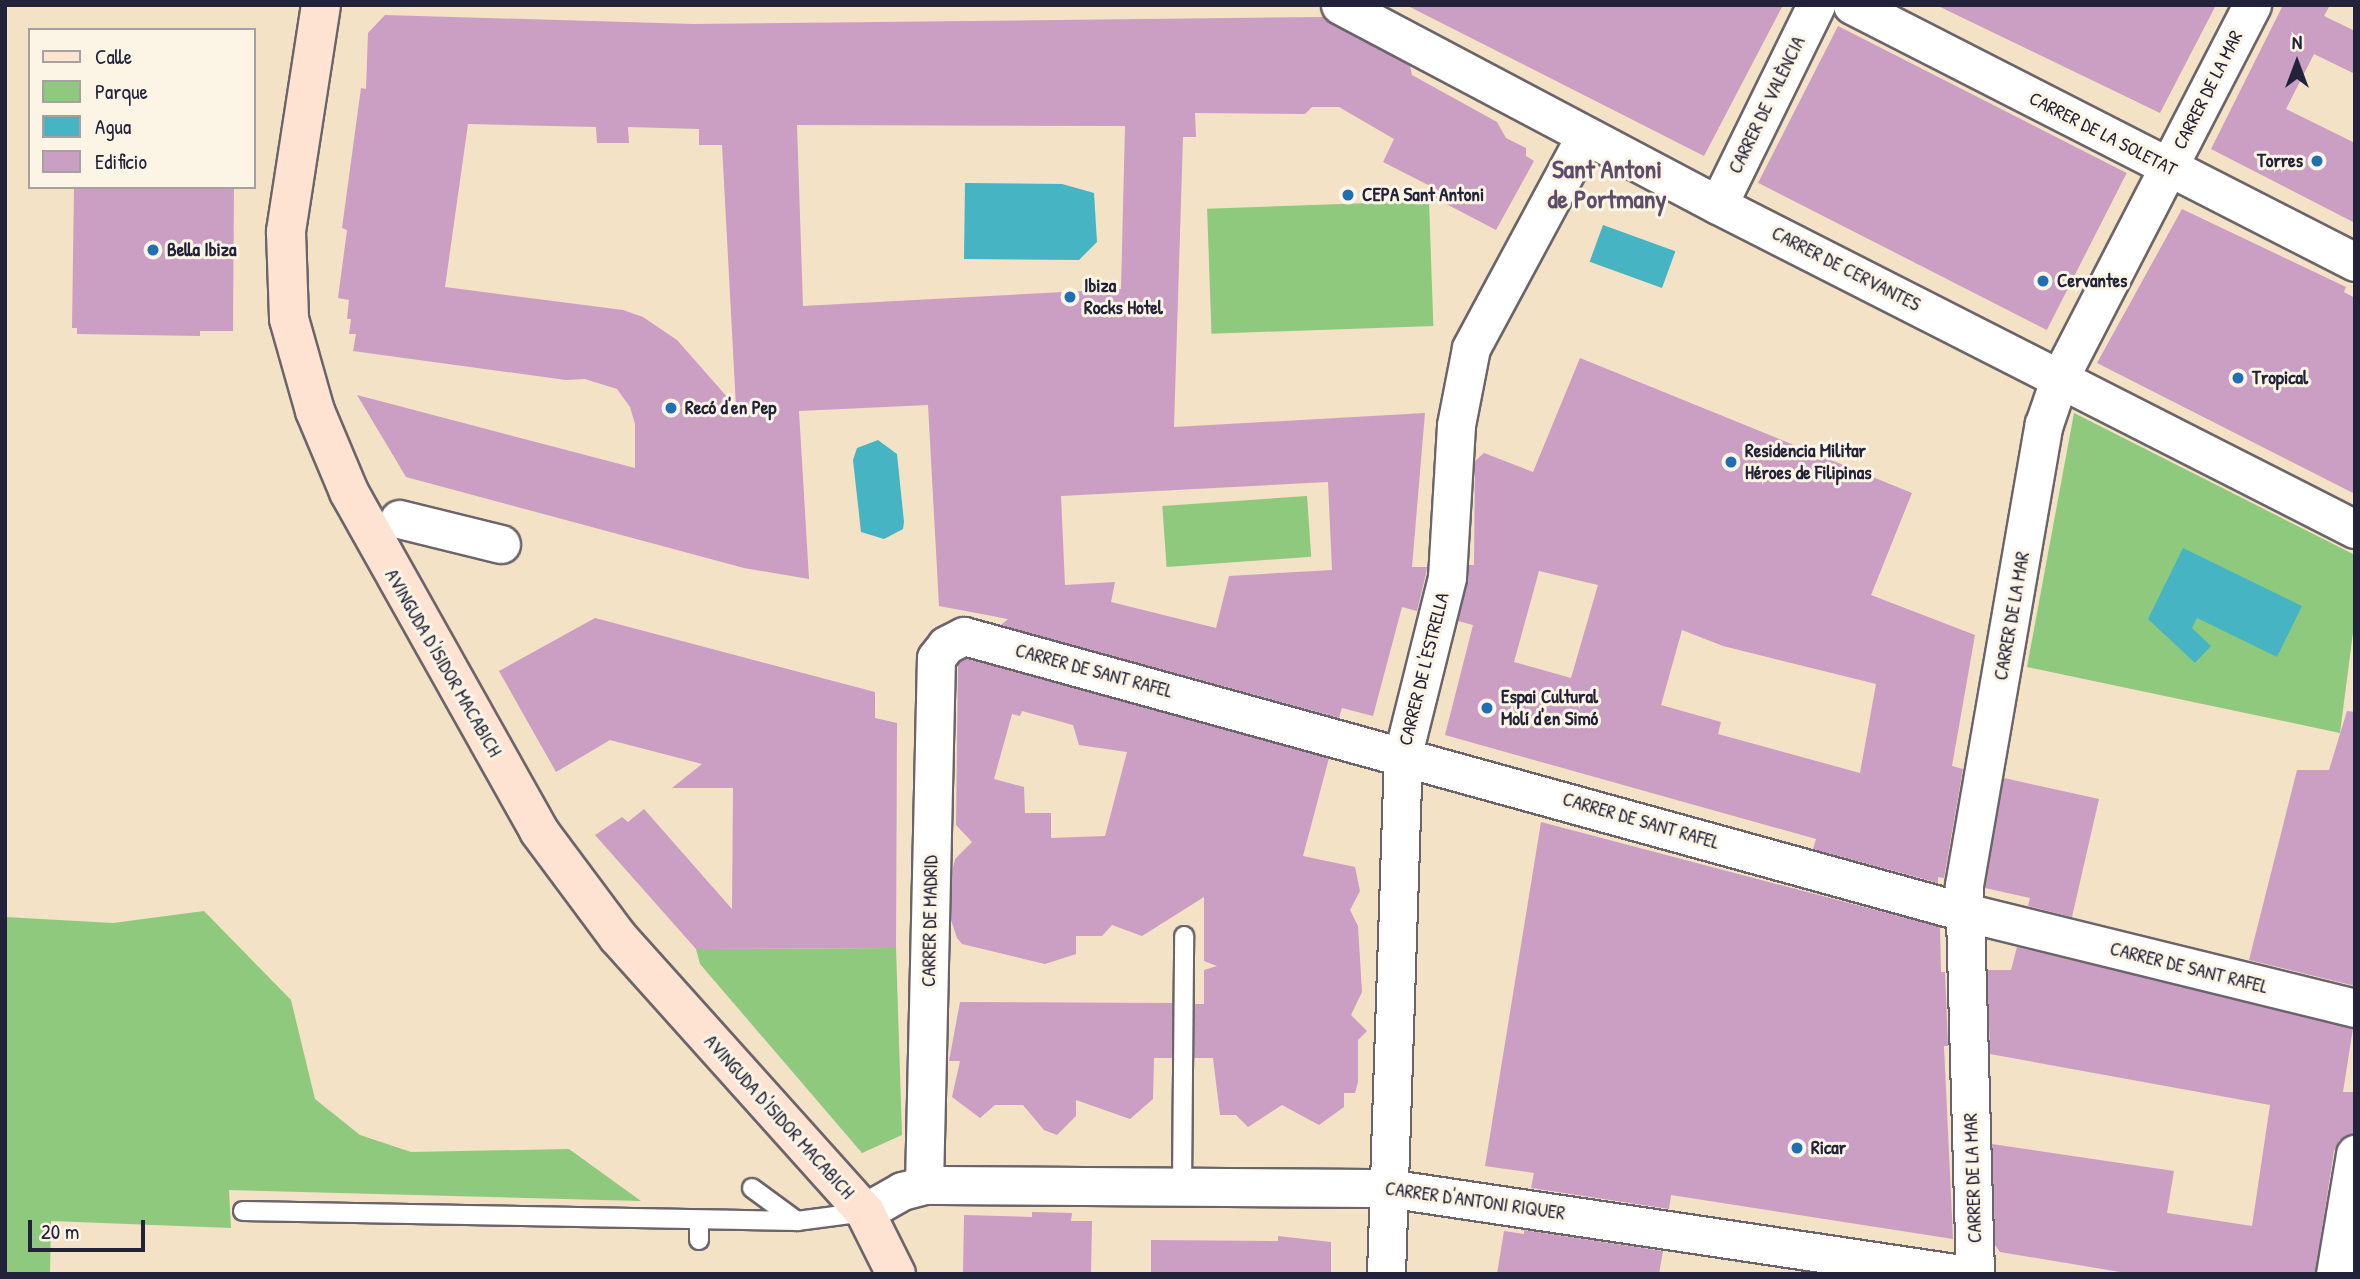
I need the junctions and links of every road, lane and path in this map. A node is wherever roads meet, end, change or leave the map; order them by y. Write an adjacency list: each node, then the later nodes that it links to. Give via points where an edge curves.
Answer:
1 (321, 5): 25 (street, AVINGUDA D'ISIDOR MACABICH, via 286,232 289,319 315,411 349,492 369,536 539,831 618,937)
2 (1340, 5): 6 (street, CARRER DE CERVANTES)
3 (1816, 5): 8 (street, CARRER DE VALÈNCIA)
4 (1852, 5): 7 (street, CARRER DE LA SOLETAT)
5 (2252, 5): 7 (street, CARRER DE LA MAR)
6 (1585, 136): 8 (street, CARRER DE CERVANTES); 15 (street, CARRER DE L'ESTRELLA, via 1471,348 1457,425 1447,577)
7 (2168, 167): 9 (street, CARRER DE LA SOLETAT); 10 (street, CARRER DE LA MAR)
8 (1718, 205): 10 (street, CARRER DE CERVANTES)
9 (2355, 262)
10 (2060, 377): 12 (street, CARRER DE CERVANTES); 16 (street, CARRER DE LA MAR, via 2045,424 1964,884)
11 (399, 519): 13 (street)
12 (2355, 528)
13 (500, 544)
14 (936, 657): 15 (street, CARRER DE SANT RAFEL, via 946,645 964,636); 20 (street, CARRER DE MADRID)
15 (1403, 754): 16 (street, CARRER DE SANT RAFEL); 23 (street, CARRER DE L'ESTRELLA)
16 (1964, 912): 18 (street, CARRER DE SANT RAFEL); 32 (street, CARRER DE LA MAR)
17 (1184, 936): 21 (lane)
18 (2355, 1008)
19 (2355, 1154): 33 (street)
20 (925, 1185): 21 (street, CARRER D'ANTONI RIQUER); 25 (street, CARRER D'ANTONI RIQUER, via 902,1191)
21 (1182, 1187): 23 (street, CARRER D'ANTONI RIQUER)
22 (752, 1188): 27 (lane)
23 (1387, 1188): 30 (street, CARRER DE L'ESTRELLA); 31 (street, CARRER D'ANTONI RIQUER)
24 (243, 1211): 26 (lane)
25 (865, 1212): 27 (lane); 29 (street)
26 (699, 1220): 27 (lane); 28 (lane)
27 (797, 1222)
28 (699, 1240)
29 (896, 1274)
30 (1386, 1274)
31 (1961, 1274)
32 (1975, 1274)
33 (2335, 1274)

